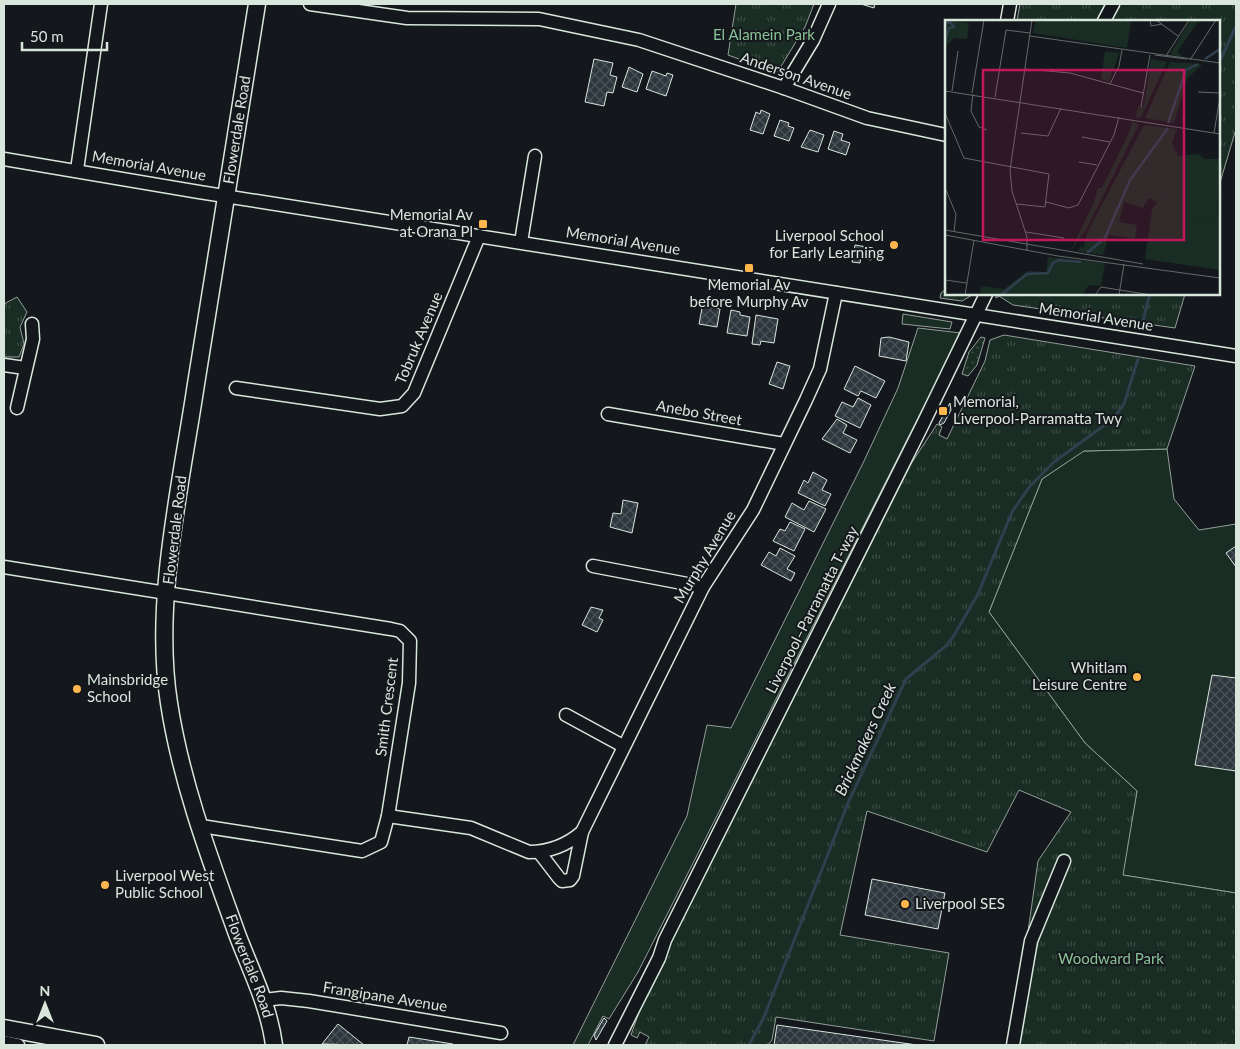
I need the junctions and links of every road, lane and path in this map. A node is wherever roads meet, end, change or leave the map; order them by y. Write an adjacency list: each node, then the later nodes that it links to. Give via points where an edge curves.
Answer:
1 (101, 4): 13 (street)
2 (257, 4): 14 (main road, Flowerdale Road)
3 (310, 4): 9 (street, Anderson Avenue, via 407,18 539,19 639,40)
4 (829, 4): 9 (street, via 813,40)
5 (1010, 4): 7 (street)
6 (1113, 4): 8 (street)
7 (1007, 20)
8 (1105, 20)
9 (784, 88): 10 (street, Anderson Avenue, via 867,118)
10 (945, 135)
11 (535, 156): 16 (street)
12 (4, 159): 13 (street, Memorial Avenue)
13 (77, 170): 14 (street, Memorial Avenue)
14 (226, 196): 15 (street, Memorial Avenue); 31 (main road, Flowerdale Road)
15 (479, 236): 16 (street, Memorial Avenue); 24 (street, Tobruk Avenue, via 414,393 402,406 380,409)
16 (521, 242): 17 (street, Memorial Avenue)
17 (836, 293): 19 (street, Memorial Avenue); 27 (street, Murphy Avenue, via 820,369)
18 (986, 295): 19 (street, Liverpool–Parramatta T-way)
19 (977, 315): 21 (street, Memorial Avenue); 39 (street, Liverpool–Parramatta T-way)
20 (32, 324): 23 (street, via 33,339)
21 (1236, 356)
22 (4, 364): 23 (street)
23 (25, 368): 25 (street)
24 (236, 388)
25 (16, 408)
26 (608, 414): 27 (street, Anebo Street)
27 (784, 444): 30 (street, Murphy Avenue, via 752,510)
28 (593, 566): 30 (street)
29 (4, 567): 31 (street)
30 (703, 587): 33 (street, Murphy Avenue)
31 (167, 591): 34 (street, Smith Crescent, via 391,628 406,636 410,641 410,668); 35 (main road, Flowerdale Road, via 165,665 169,702 178,749)
32 (566, 715): 33 (street)
33 (623, 746): 36 (street, Murphy Avenue)
34 (388, 816): 35 (street, Smith Crescent, via 381,842 362,851); 37 (street, via 471,828 520,849)
35 (201, 826): 40 (main road, Flowerdale Road)
36 (582, 832): 37 (street, via 557,848); 37 (street, Murphy Avenue, via 570,880 562,881)
37 (539, 852)
38 (1064, 860): 49 (street, via 1031,941)
39 (665, 940): 47 (street, Liverpool–Parramatta T-way, via 652,956); 48 (street, Liverpool–Parramatta T-way)
40 (264, 1000): 42 (street, Frangipane Avenue, via 309,1001); 46 (main road, Flowerdale Road)
41 (4, 1028): 45 (main road)
42 (501, 1033)
43 (4, 1042): 44 (street)
44 (18, 1045)
45 (96, 1045)
46 (274, 1045)
47 (606, 1045)
48 (615, 1045)
49 (1013, 1045)

